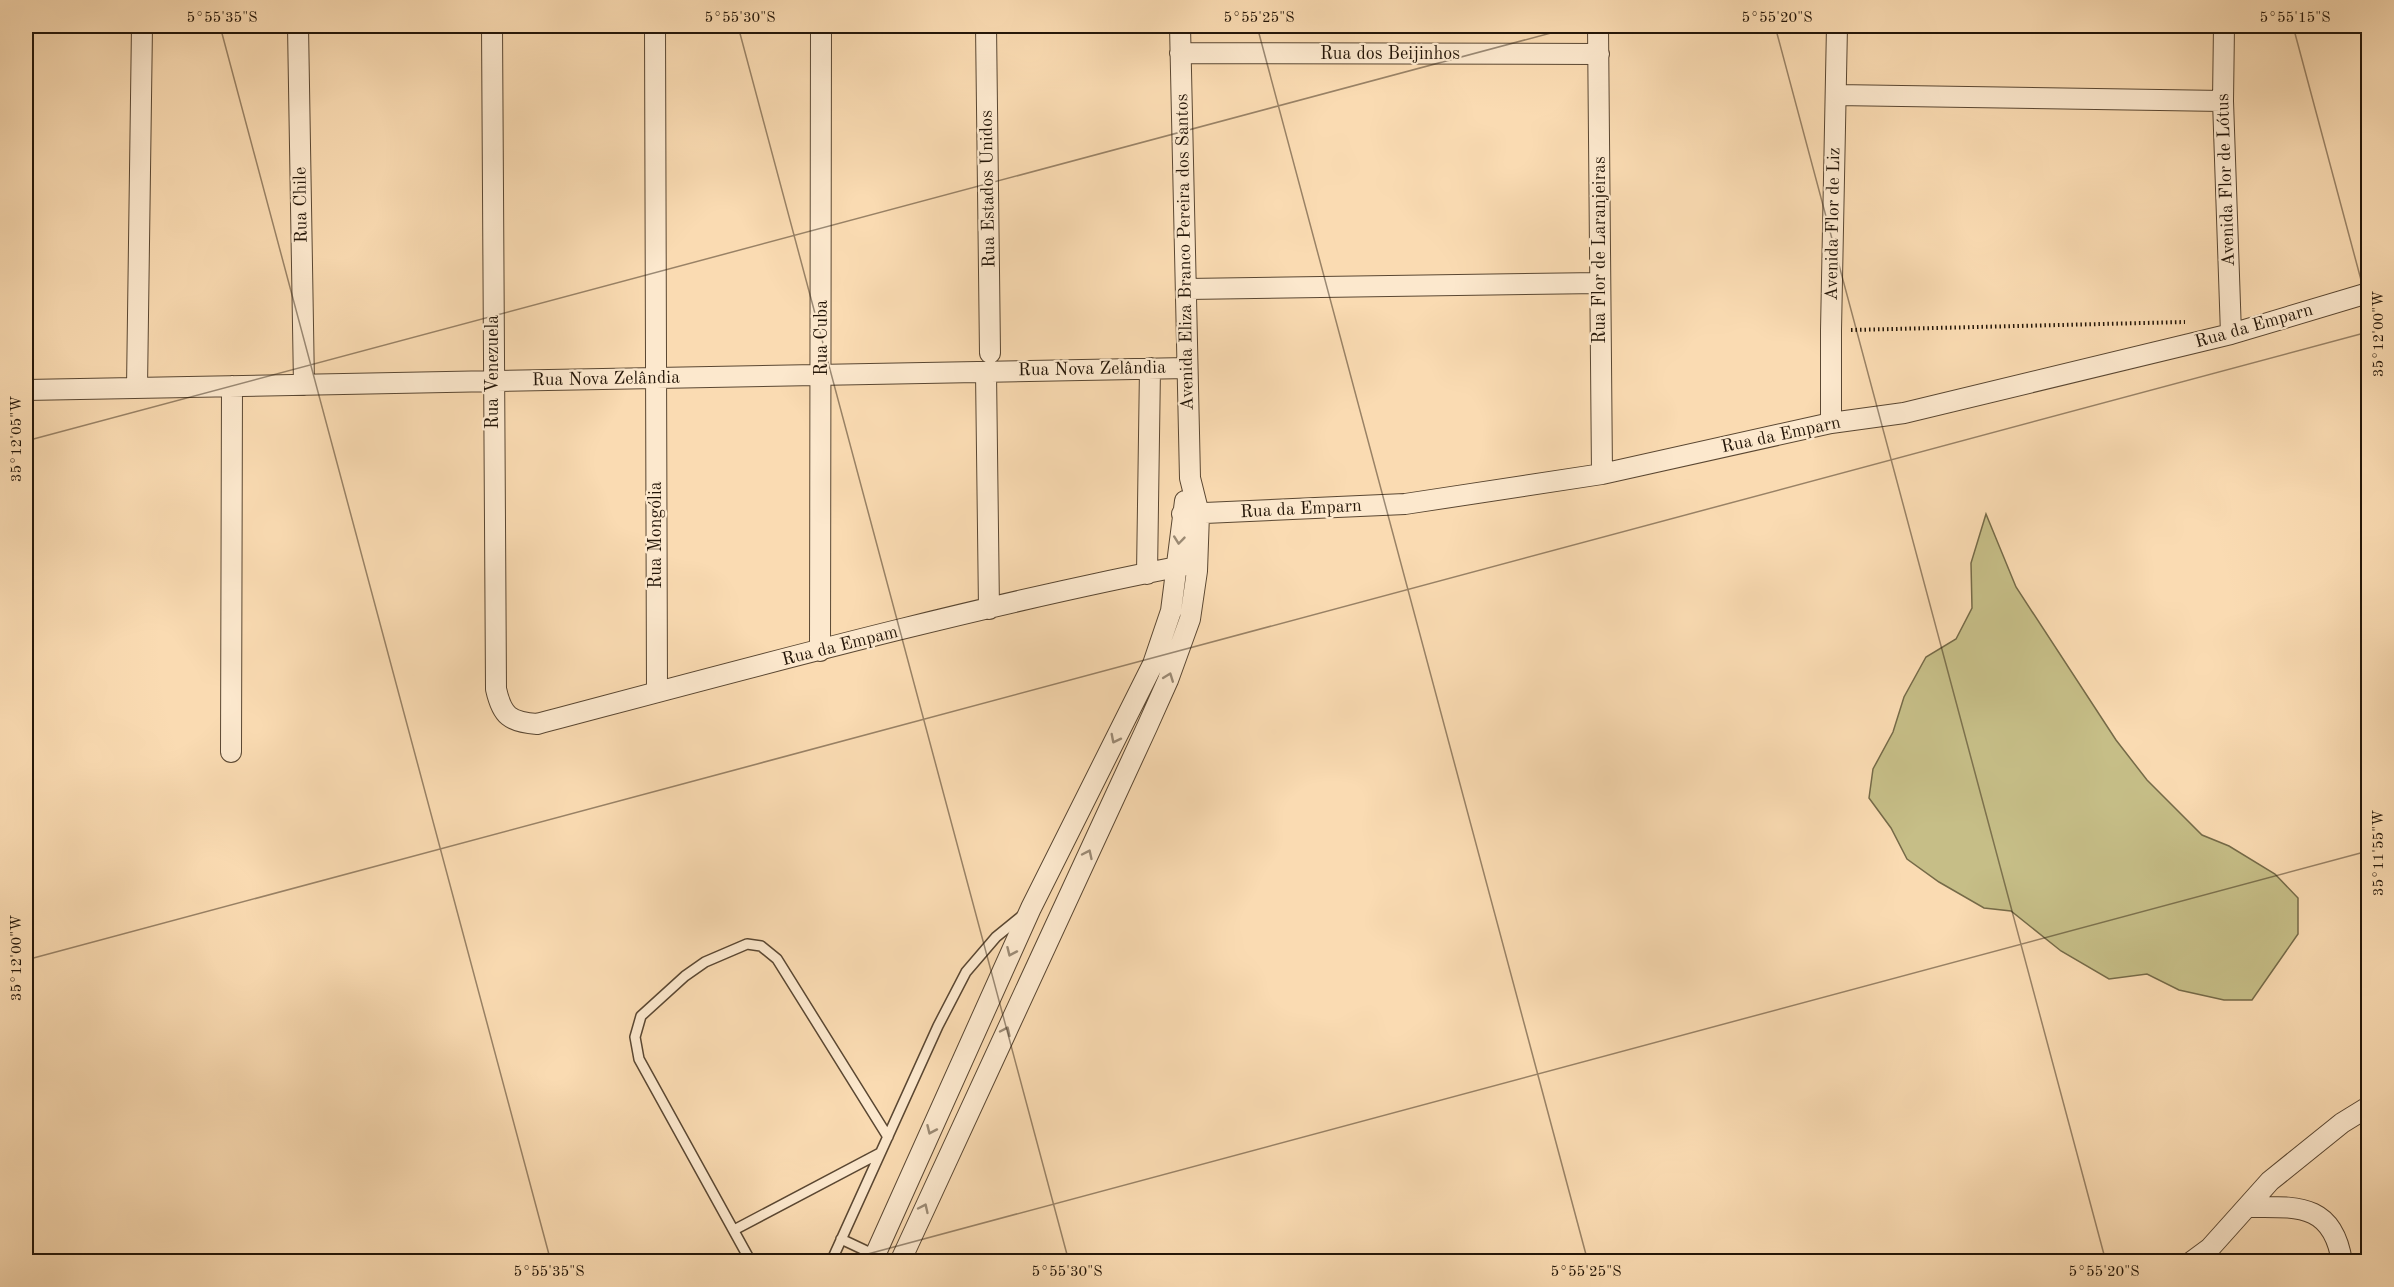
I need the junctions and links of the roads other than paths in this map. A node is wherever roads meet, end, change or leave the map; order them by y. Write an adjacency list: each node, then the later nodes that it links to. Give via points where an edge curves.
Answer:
1 (142, 26): 27 (street)
2 (298, 26): 25 (street, Rua Chile)
3 (492, 26): 24 (street, Rua Venezuela)
4 (655, 26): 23 (street, Rua Mongólia)
5 (821, 26): 22 (street, Rua Cuba)
6 (986, 26): 19 (street, Rua Estados Unidos)
7 (1180, 26): 11 (street, Avenida Eliza Branco Pereira dos Santos)
8 (1598, 26): 12 (street, Rua Flor de Laranjeiras)
9 (1837, 26): 13 (street, Avenida Flor de Liz)
10 (2224, 26): 14 (street, Avenida Flor de Lótus)
11 (1180, 53): 12 (street, Rua dos Beijinhos); 16 (street, Avenida Eliza Branco Pereira dos Santos)
12 (1599, 54): 15 (street, Rua Flor de Laranjeiras)
13 (1836, 95): 14 (street); 29 (street, Avenida Flor de Liz)
14 (2223, 101): 18 (street, Avenida Flor de Lótus)
15 (1600, 284): 16 (street); 30 (street, Rua Flor de Laranjeiras)
16 (1187, 289): 21 (street, Avenida Eliza Branco Pereira dos Santos)
17 (2368, 293): 18 (street, Rua da Emparn)
18 (2231, 334): 29 (street, Rua da Emparn, via 1904,413)
19 (988, 363): 20 (street, Rua Nova Zelândia); 22 (street, Rua Nova Zelândia); 35 (street, Rua Estados Unidos)
20 (1150, 368): 21 (street, Rua Nova Zelândia); 34 (street)
21 (1187, 368): 31 (street, Avenida Eliza Branco Pereira dos Santos)
22 (822, 375): 23 (street, Rua Nova Zelândia); 36 (street, Rua Cuba)
23 (655, 378): 24 (street, Rua Nova Zelândia); 37 (street, Rua Mongólia)
24 (493, 381): 25 (street, Rua Nova Zelândia); 38 (street, Rua Venezuela, via 496,689 499,705)
25 (304, 385): 26 (street, Rua Nova Zelândia)
26 (232, 386): 27 (street, Rua Nova Zelândia); 39 (street)
27 (137, 388): 28 (street, Rua Nova Zelândia)
28 (26, 390)
29 (1831, 423): 30 (street, Rua da Emparn)
30 (1602, 474): 31 (street, Rua da Emparn, via 1405,504)
31 (1190, 514): 32 (street); 33 (street, one-way to 33)
32 (1197, 563): 33 (street, Rua da Empam); 50 (street, one-way to 32, via 1168,680 1190,619)
33 (1176, 567): 34 (street, Rua da Empam); 40 (street, one-way to 40, via 1171,611 1153,664)
34 (1147, 574): 35 (street, Rua da Empam)
35 (989, 609): 36 (street, Rua da Empam)
36 (820, 651): 37 (street, Rua da Empam)
37 (657, 692): 38 (street, Rua da Empam, via 537,724)
38 (507, 716)
39 (231, 752)
40 (1031, 908): 42 (lane, via 996,937 966,972); 47 (street, one-way to 47)
41 (2368, 1107): 44 (street, via 2270,1181)
42 (888, 1137): 43 (lane); 45 (lane, via 777,959 761,946 747,944 705,962 641,1016 635,1037 639,1059)
43 (880, 1153): 45 (lane); 46 (lane)
44 (2247, 1207): 51 (street, via 2210,1248); 52 (street, via 2284,1207 2311,1212 2326,1220)
45 (734, 1230): 48 (lane)
46 (841, 1239): 47 (lane); 49 (lane)
47 (878, 1259)
48 (751, 1262)
49 (831, 1262)
50 (900, 1262)
51 (2191, 1262)
52 (2342, 1262)

